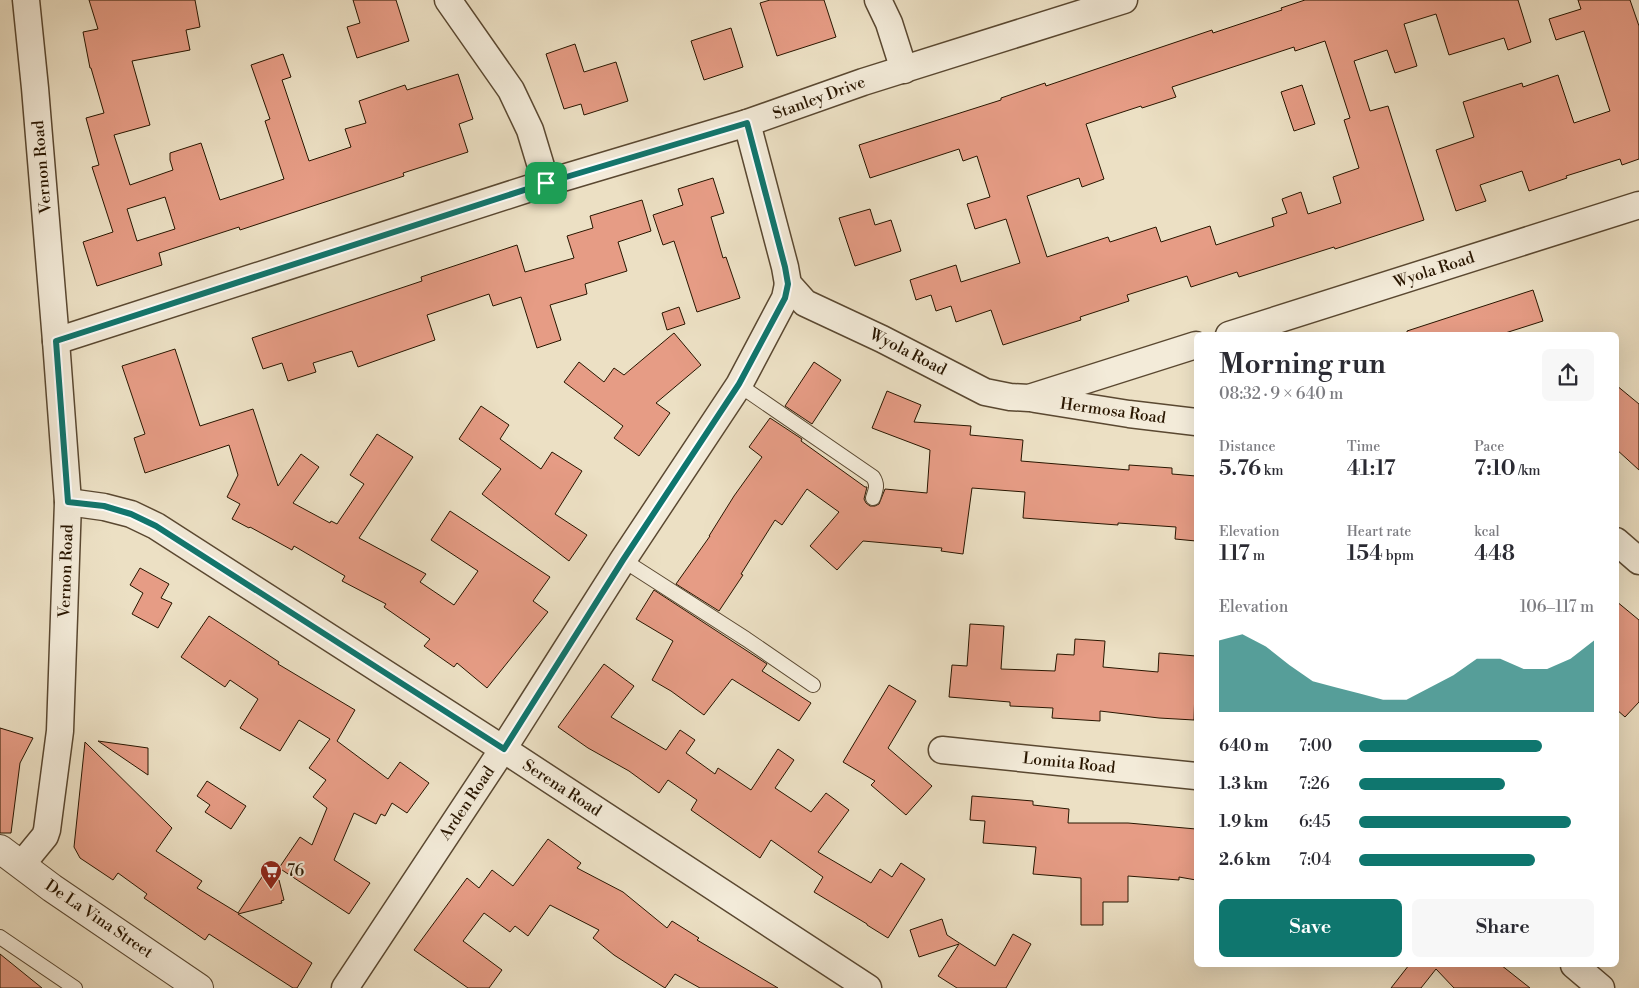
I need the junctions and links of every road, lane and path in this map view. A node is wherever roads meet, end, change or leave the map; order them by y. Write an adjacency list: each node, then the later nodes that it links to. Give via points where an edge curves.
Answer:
1 (26, 0): 11 (street, Vernon Road)
2 (448, 0): 7 (street, via 510,90 530,130)
3 (878, 0): 5 (street)
4 (1124, 0): 5 (street, Stanley Drive)
5 (904, 70): 6 (street, Stanley Drive)
6 (747, 123): 7 (street, Stanley Drive); 9 (street)
7 (546, 183): 11 (street, Stanley Drive)
8 (1639, 205): 10 (street, Wyola Road)
9 (788, 284): 13 (street, Arden Road, via 785,298); 14 (street, Wyola Road, via 805,303 882,338 985,392)
10 (1238, 332)
11 (56, 341): 17 (street, Vernon Road)
12 (1194, 346): 14 (street, Wyola Road)
13 (739, 384): 16 (lane, via 873,477 877,482); 19 (street, Arden Road)
14 (1029, 398): 15 (street, Hermosa Road)
15 (1194, 422)
16 (873, 498)
17 (68, 502): 22 (street, Serena Road, via 104,506 156,526); 26 (street, Vernon Road, via 58,751 47,830)
18 (1619, 544): 20 (street)
19 (623, 560): 21 (lane); 22 (street, Arden Road)
20 (1639, 561)
21 (813, 685)
22 (504, 749): 31 (street, Arden Road); 32 (street, Serena Road)
23 (942, 750): 24 (street, Lomita Road)
24 (1194, 776)
25 (0, 849): 26 (street, De La Vina Street)
26 (22, 864): 30 (street, De La Vina Street)
27 (0, 937): 29 (lane)
28 (1576, 967): 33 (street)
29 (75, 988)
30 (199, 988)
31 (345, 988)
32 (868, 988)
33 (1601, 988)

